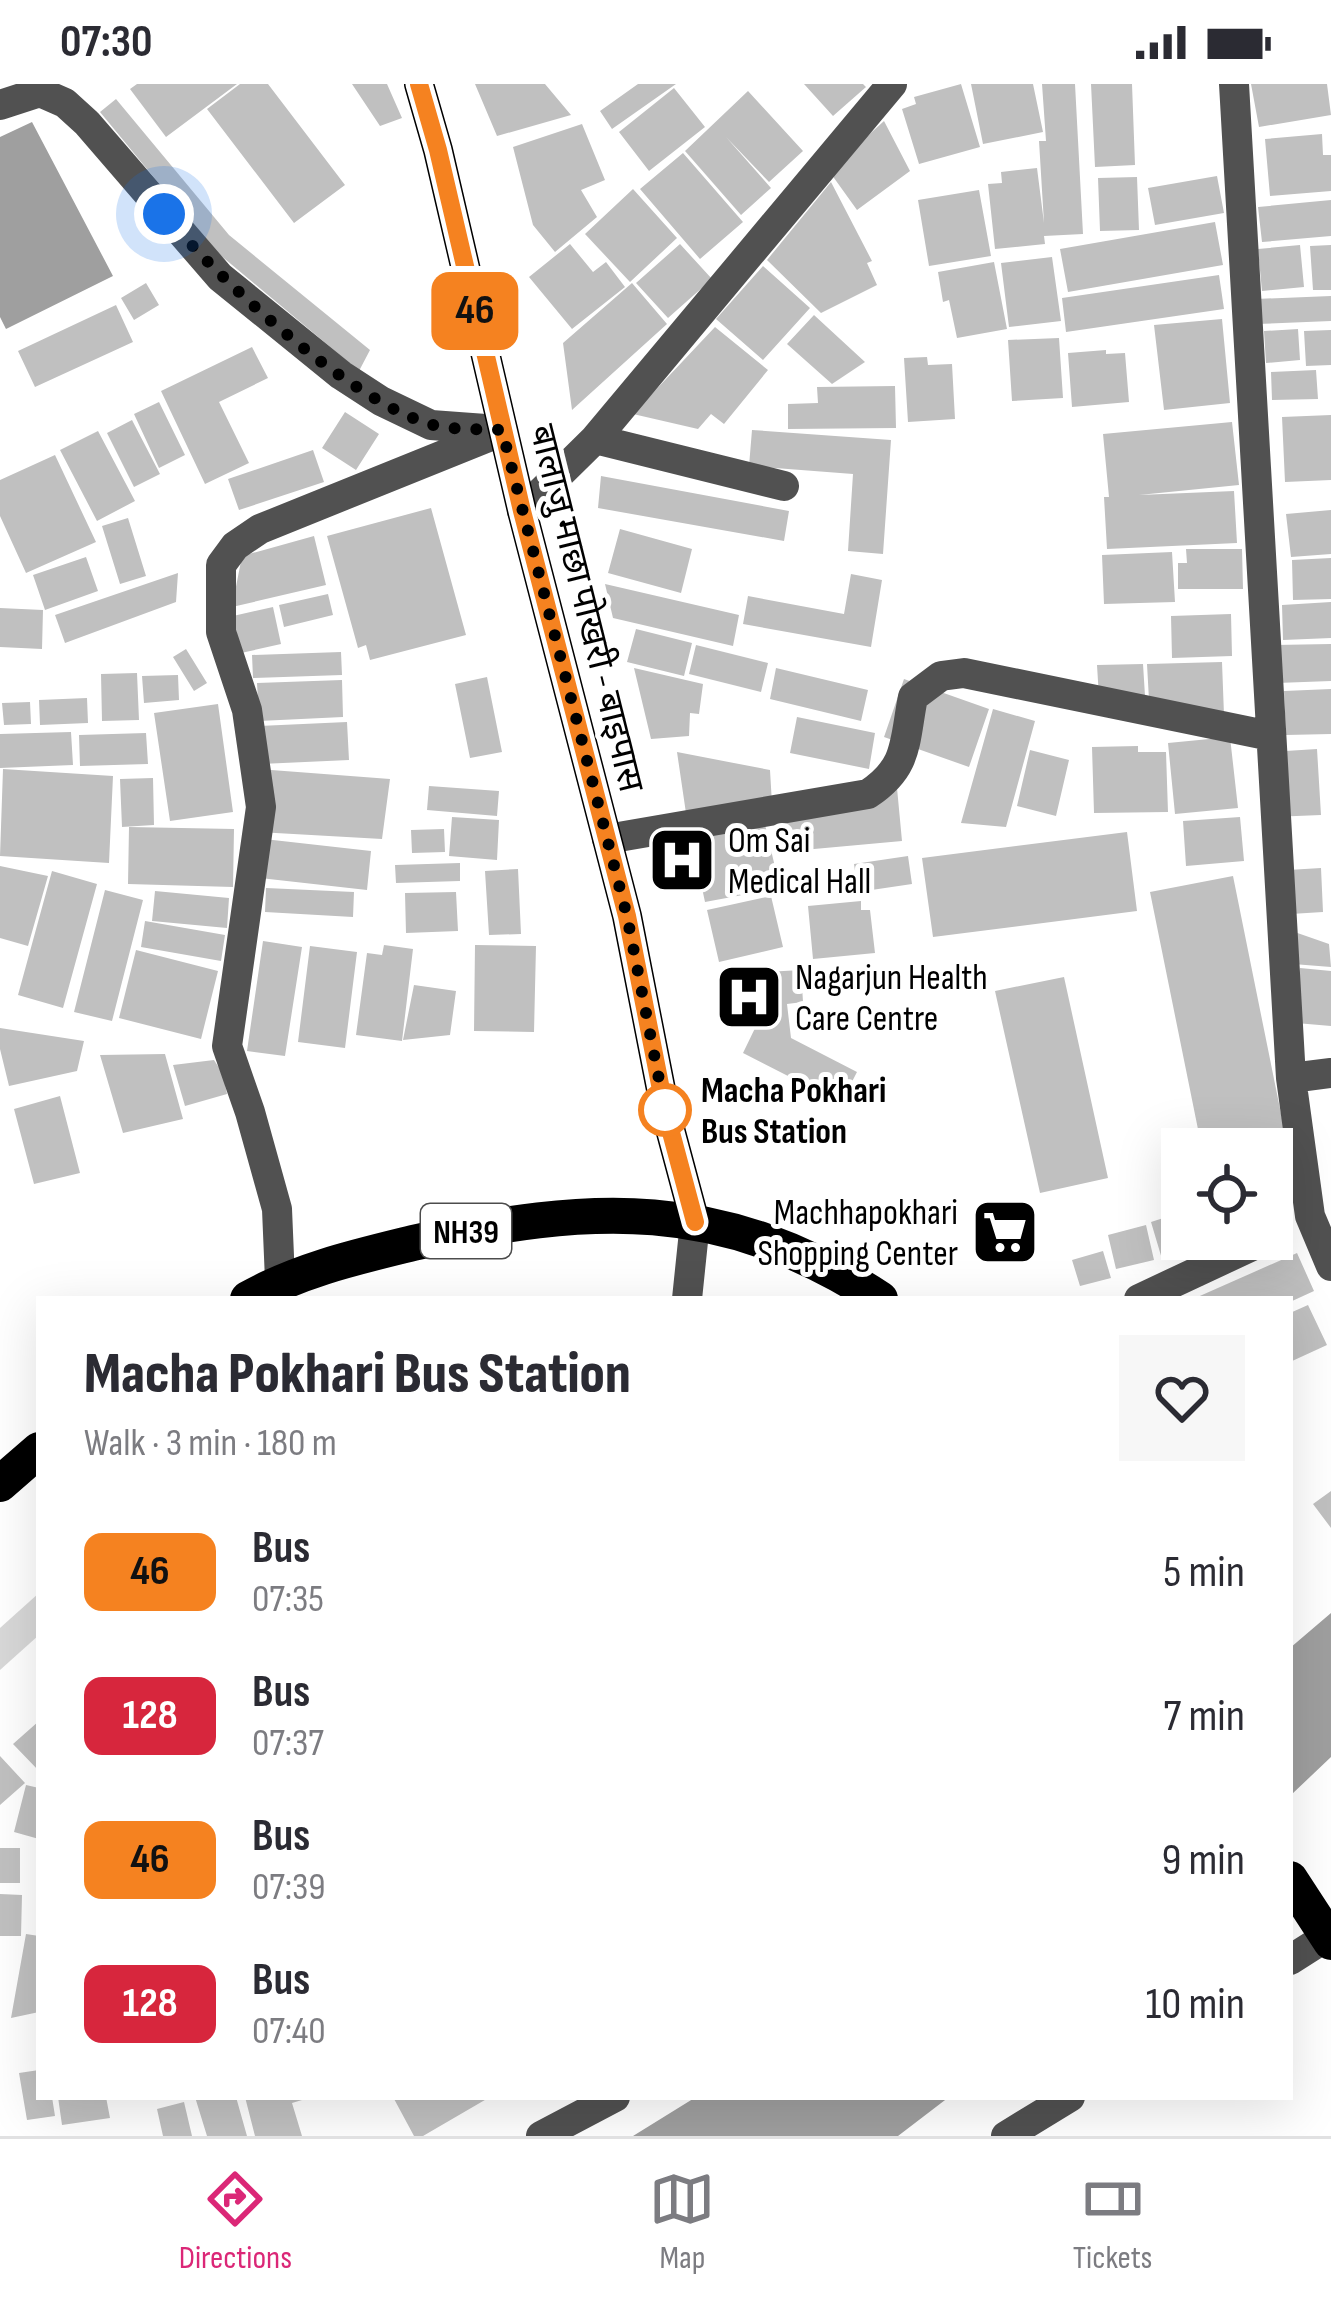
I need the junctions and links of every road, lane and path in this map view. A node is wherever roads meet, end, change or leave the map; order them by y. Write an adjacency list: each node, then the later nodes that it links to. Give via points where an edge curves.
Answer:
1 (419, 84): 5 (main road, बालाजु माछा पोखरी - बाइपास)
2 (892, 84): 6 (street)
3 (1234, 84): 9 (street)
4 (0, 105): 5 (street, via 40,92 65,104 220,277 354,383 431,424)
5 (502, 430): 8 (main road, बालाजु माछा पोखरी - बाइपास); 18 (street, via 260,530 221,565 221,632 247,710 261,807 226,1046 277,1209)
6 (595, 439): 7 (street); 8 (street)
7 (784, 485)
8 (522, 511): 10 (main road, बालाजु माछा पोखरी - बाइपास)
9 (1271, 736): 10 (street, via 964,673 941,676 913,697 899,767 868,794); 12 (street)
10 (607, 839): 14 (main road, बालाजु माछा पोखरी - बाइपास)
11 (1331, 1072): 12 (street)
12 (1291, 1078): 13 (street)
13 (1310, 1216): 15 (street); 17 (street)
14 (695, 1222): 18 (highway, NH39, via 601,1214 527,1219); 20 (street); 21 (highway, NH39, via 822,1263)
15 (1293, 1225)
16 (1223, 1260): 22 (street)
17 (1331, 1266)
18 (280, 1280): 19 (highway, NH39)
19 (253, 1296)
20 (687, 1296)
21 (875, 1296)
22 (1145, 1296)
23 (36, 1453): 24 (highway)
24 (0, 1484)
25 (1293, 1883): 26 (highway)
26 (1331, 1938): 27 (street)
27 (1293, 1958)
28 (609, 2100): 30 (street)
29 (1065, 2100): 31 (street)
30 (541, 2136)
31 (1006, 2136)

